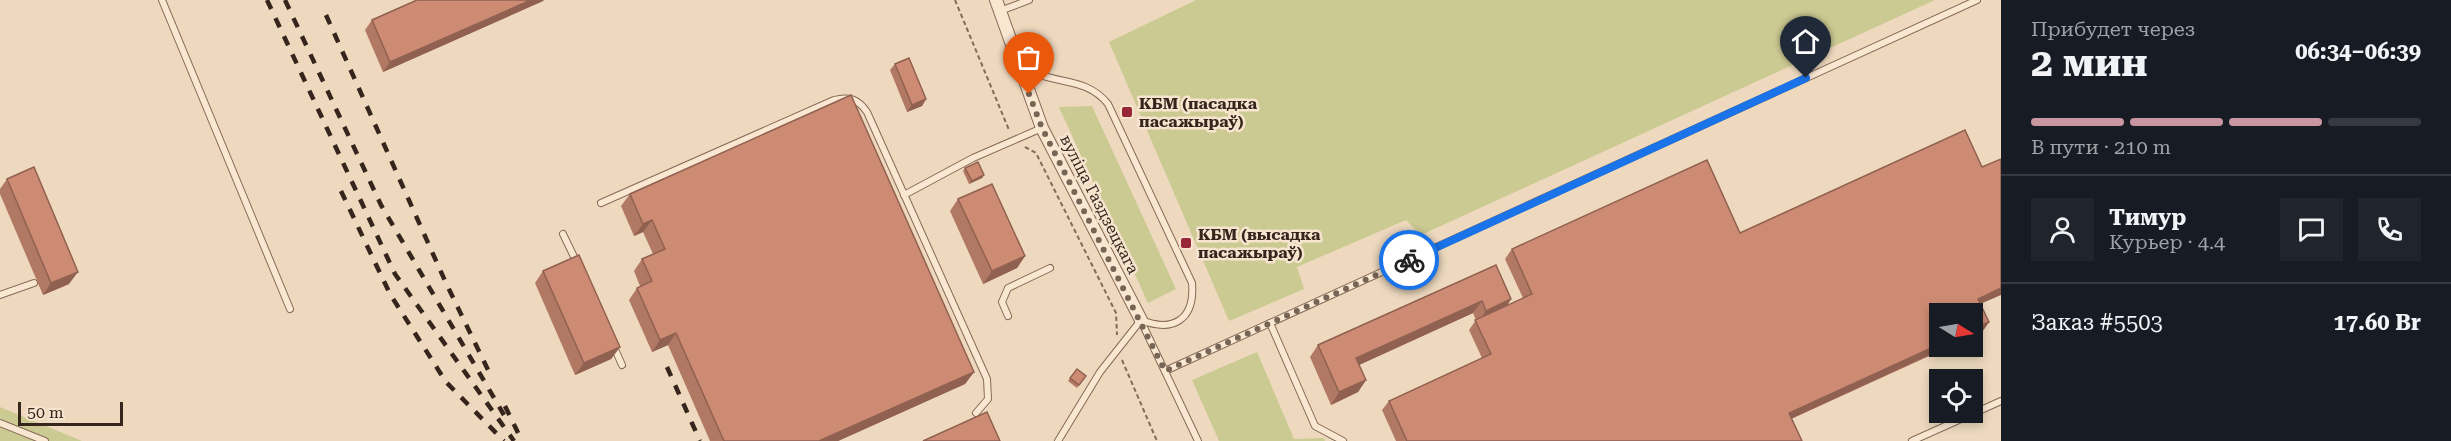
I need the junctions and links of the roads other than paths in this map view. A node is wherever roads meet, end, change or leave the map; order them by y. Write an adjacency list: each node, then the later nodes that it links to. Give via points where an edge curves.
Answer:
1 (162, 0): 14 (lane)
2 (1029, 0): 4 (lane)
3 (1977, 0): 17 (lane)
4 (997, 6): 5 (street, вуліца Газдзецкага)
5 (1016, 59): 6 (street, вуліца Газдзецкага); 16 (lane, via 1041,76 1100,93 1111,110 1192,283 1190,308 1183,318 1163,326)
6 (1042, 128): 7 (lane, via 973,158); 16 (street, вуліца Газдзецкага)
7 (904, 195): 8 (lane, via 867,112 855,99 848,98 834,100); 22 (lane, via 987,379 988,399)
8 (601, 203)
9 (563, 234): 10 (lane)
10 (578, 267)
11 (1050, 267): 15 (lane, via 1008,288 1002,302)
12 (34, 283): 13 (lane)
13 (0, 295)
14 (290, 309)
15 (1008, 316)
16 (1141, 320): 20 (lane); 25 (lane, via 1100,372)
17 (1270, 323): 20 (lane); 27 (lane, via 1315,426)
18 (612, 343): 19 (lane)
19 (622, 365)
20 (1165, 371): 26 (lane)
21 (2001, 401): 28 (lane)
22 (976, 413)
23 (0, 423): 24 (lane)
24 (45, 441)
25 (1058, 441)
26 (1198, 441)
27 (1343, 441)
28 (1912, 441)

